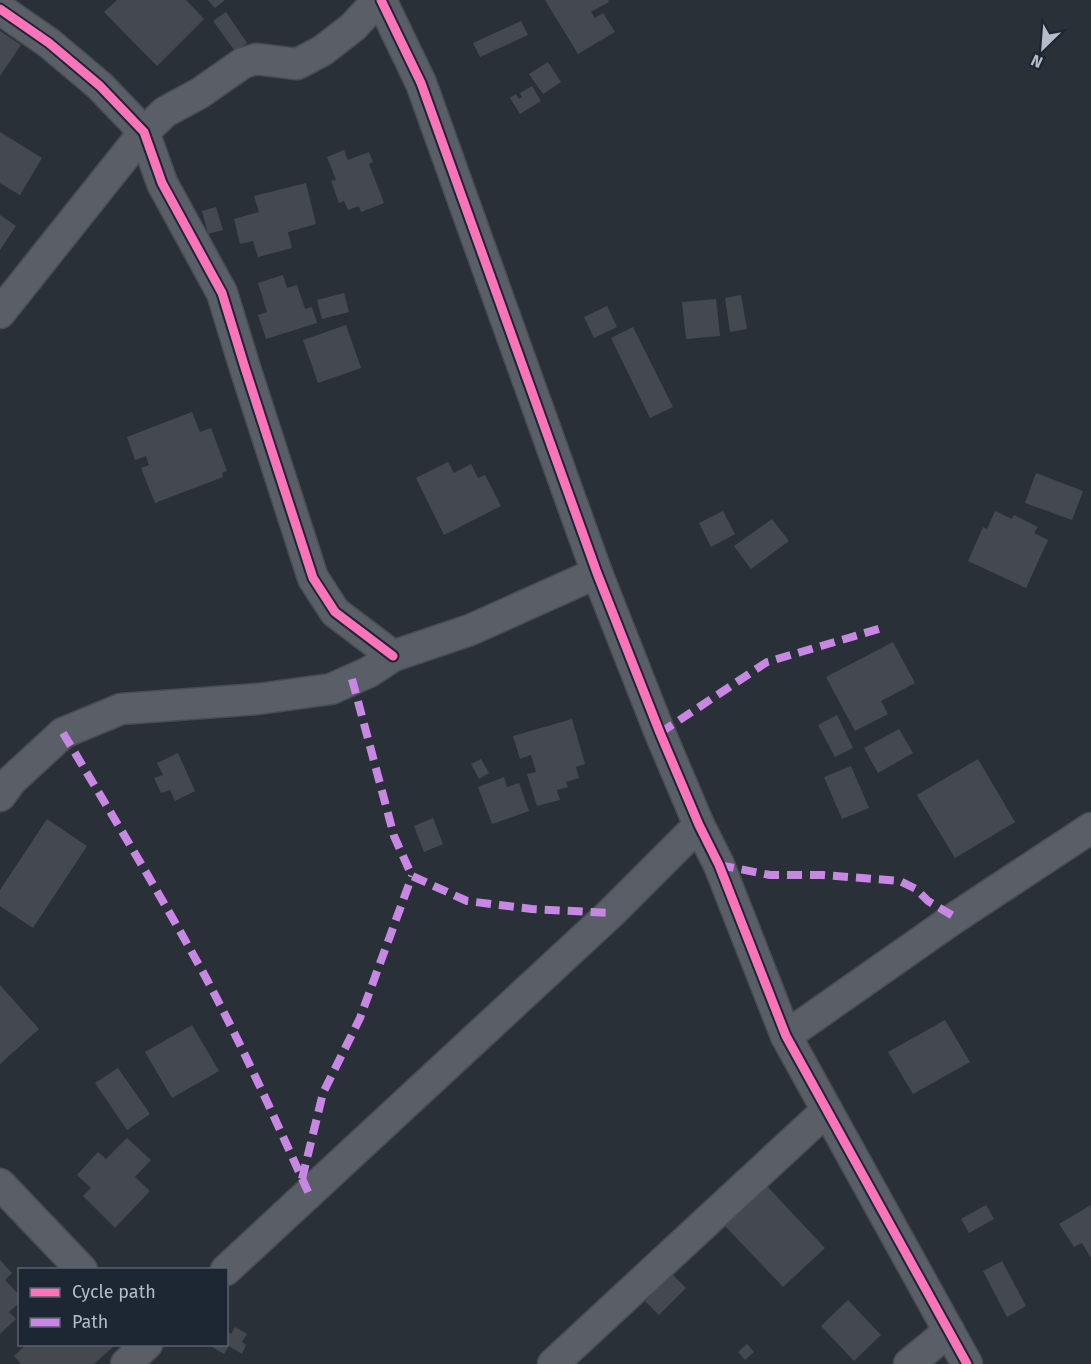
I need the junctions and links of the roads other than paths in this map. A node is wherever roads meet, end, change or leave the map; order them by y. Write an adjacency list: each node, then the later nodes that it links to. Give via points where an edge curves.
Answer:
1 (380, 0): 3 (street, via 322,51 297,64 255,59 243,63 165,112); 5 (street, via 421,83)
2 (0, 9): 3 (street, via 100,86)
3 (144, 132): 4 (street); 6 (street, via 162,183 222,293 313,578 335,612)
4 (0, 313)
5 (597, 573): 6 (street, via 470,630); 8 (street)
6 (393, 656): 7 (street, via 331,689 258,699 121,709 63,733)
7 (0, 796)
8 (699, 825): 10 (street, via 719,865); 14 (street, via 611,913)
9 (1091, 828): 10 (street)
10 (786, 1036): 11 (street)
11 (827, 1110): 15 (street); 18 (street)
12 (0, 1184): 13 (street)
13 (81, 1268)
14 (228, 1268)
15 (949, 1331): 19 (street); 20 (street)
16 (145, 1346): 17 (street)
17 (126, 1364)
18 (553, 1364)
19 (909, 1364)
20 (968, 1364)

